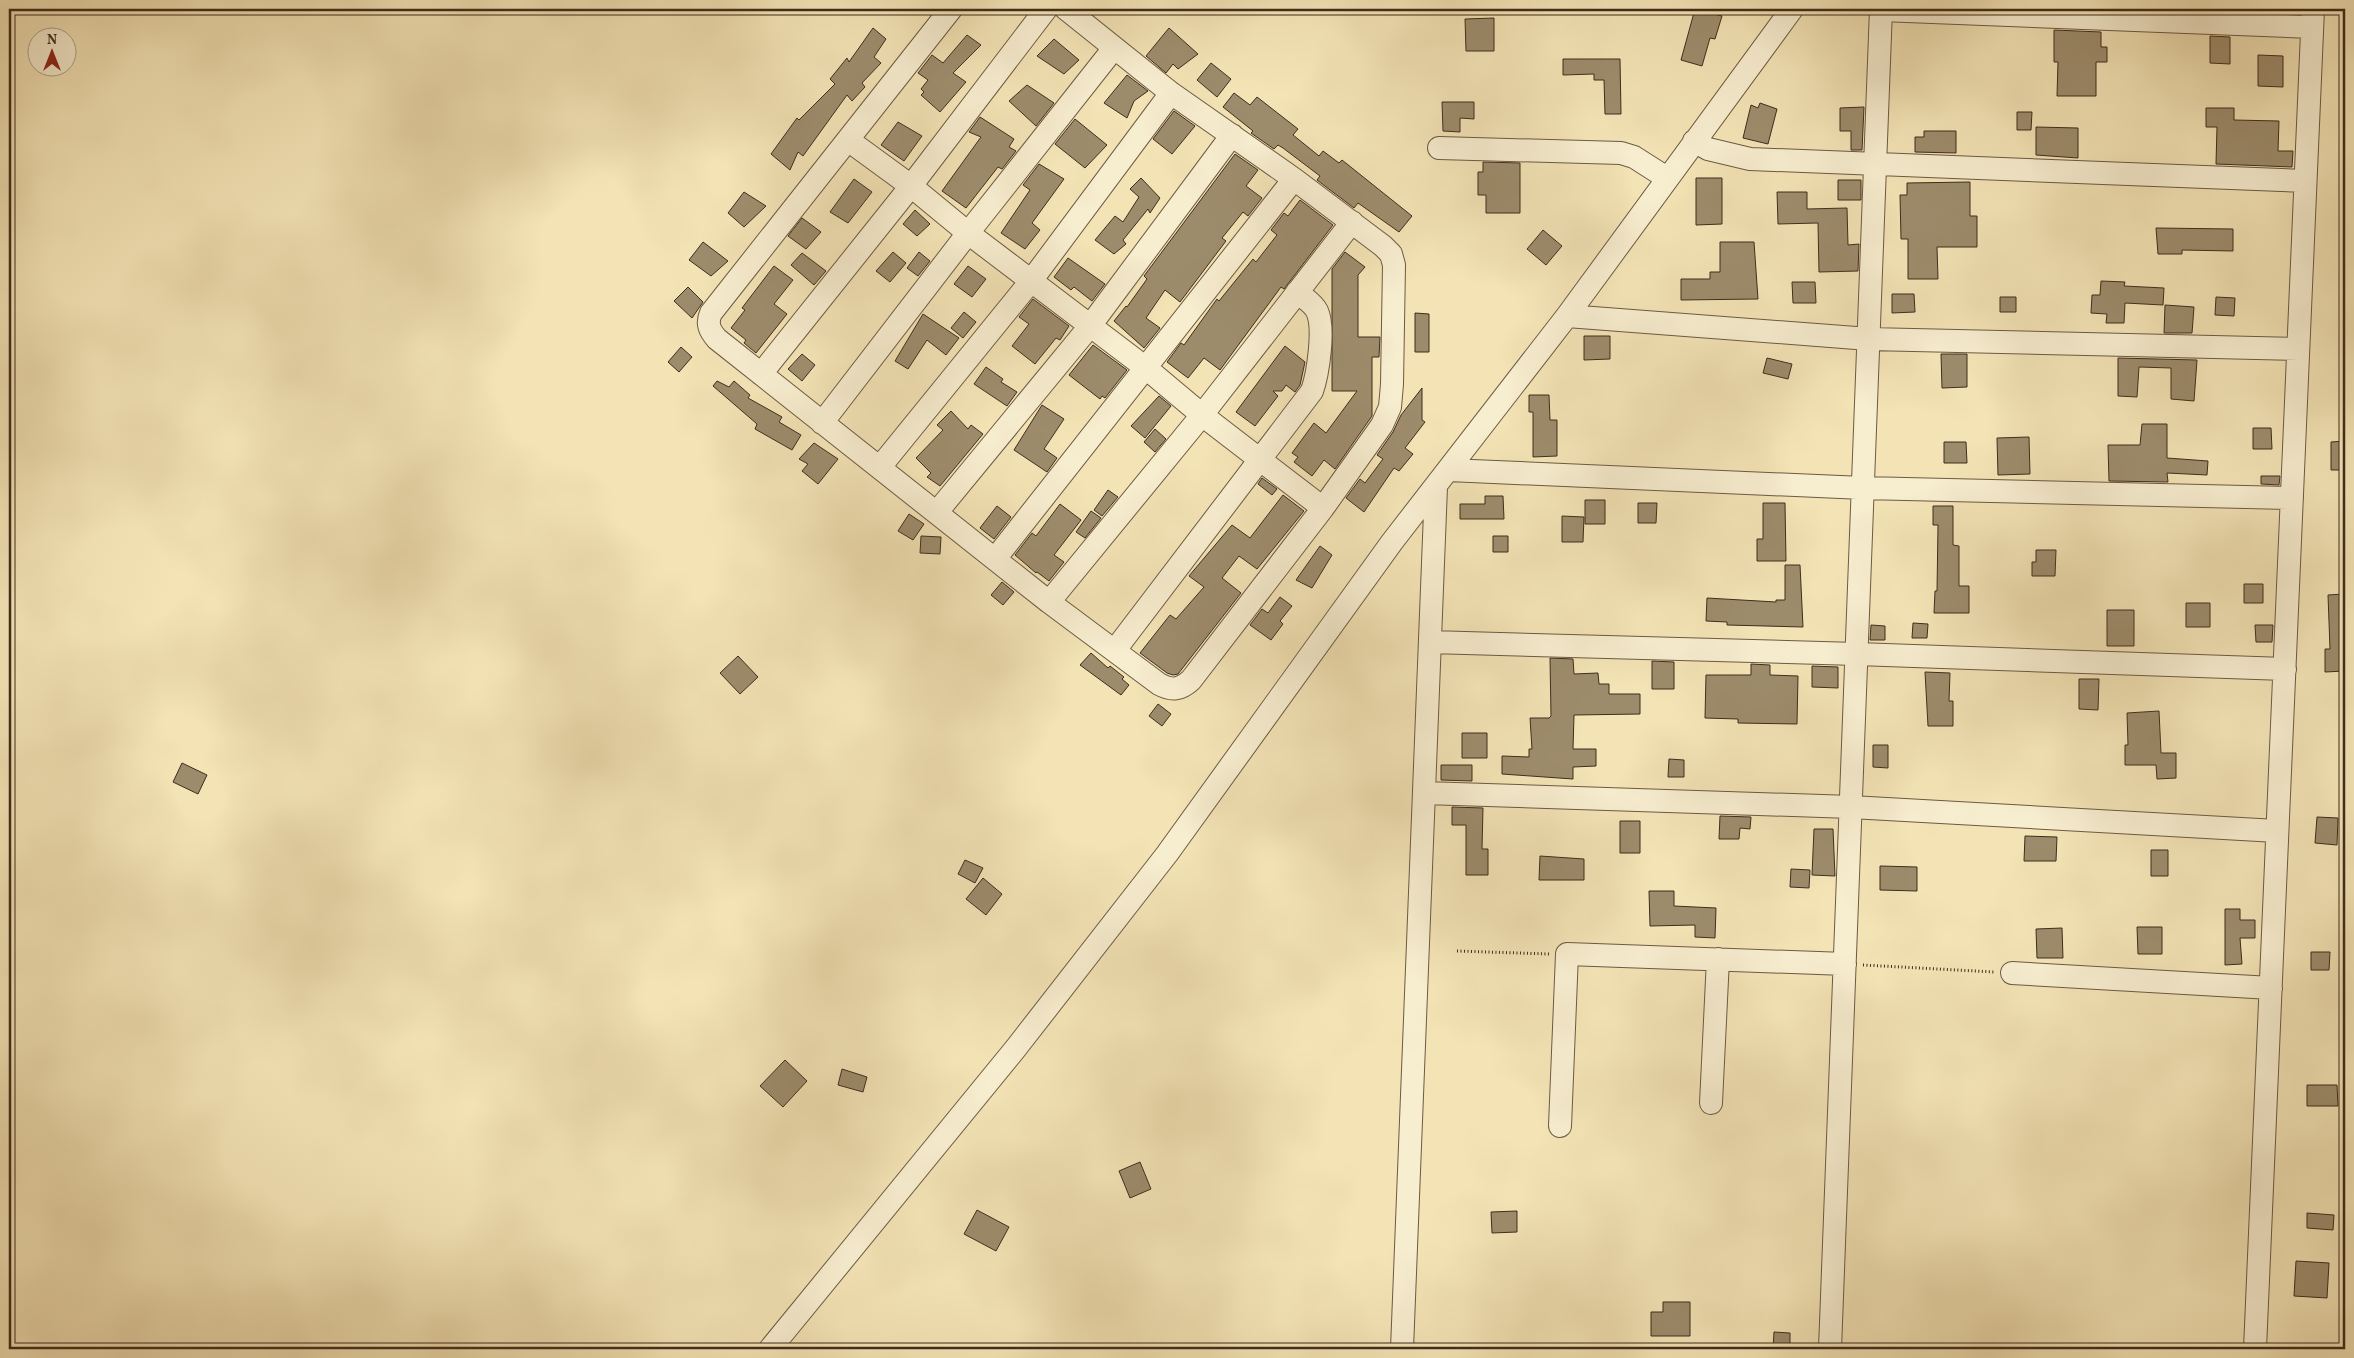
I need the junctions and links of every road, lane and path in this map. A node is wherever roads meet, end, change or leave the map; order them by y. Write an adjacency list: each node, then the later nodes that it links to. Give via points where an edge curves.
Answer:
1 (951, 9): 10 (street)
2 (1046, 9): 17 (street)
3 (1066, 9): 7 (street)
4 (1792, 9): 11 (street)
5 (1881, 9): 6 (street); 13 (street)
6 (2312, 18): 16 (street)
7 (1114, 48): 8 (street); 19 (street)
8 (1170, 93): 9 (street); 20 (street)
9 (1232, 134): 15 (street); 23 (street)
10 (848, 140): 17 (street); 27 (street, via 708,319 710,331 717,339)
11 (1694, 141): 13 (street, via 1708,149 1750,159); 14 (street)
12 (1439, 148): 14 (street, via 1621,153)
13 (1876, 164): 16 (street); 24 (street)
14 (1667, 178): 22 (street)
15 (1294, 179): 18 (street); 26 (street)
16 (2305, 181): 25 (street)
17 (911, 186): 19 (street); 27 (street)
18 (1352, 222): 21 (street); 35 (street, via 1391,254 1394,265 1390,407 1382,425)
19 (968, 233): 20 (street); 29 (street)
20 (1031, 281): 23 (street); 31 (street)
21 (1297, 292): 28 (street); 30 (street, via 1314,307 1319,318 1318,376 1312,391)
22 (1567, 316): 24 (street); 32 (street)
23 (1090, 326): 26 (street); 36 (street)
24 (1869, 338): 25 (street); 33 (street)
25 (2298, 349): 34 (street)
26 (1146, 368): 28 (street); 37 (street)
27 (761, 374): 29 (street)
28 (1202, 414): 30 (street); 38 (street)
29 (822, 423): 31 (street)
30 (1261, 460): 35 (street); 40 (street)
31 (880, 467): 36 (street)
32 (1442, 478): 33 (street); 39 (street); 54 (street, via 1160,862 1016,1048)
33 (1863, 488): 34 (street); 41 (street)
34 (2292, 498): 42 (street)
35 (1323, 508): 40 (street, via 1184,687 1168,689)
36 (937, 512): 37 (street)
37 (995, 559): 38 (street)
38 (1049, 602): 40 (street)
39 (1430, 642): 41 (street); 43 (street)
40 (1115, 650)
41 (1856, 654): 42 (street); 44 (street)
42 (2285, 669): 45 (street)
43 (1424, 793): 44 (street); 55 (street)
44 (1851, 807): 45 (street); 49 (street)
45 (2278, 831): 51 (street)
46 (1457, 951): 47 (path)
47 (1567, 954): 48 (street); 53 (street)
48 (1718, 959): 49 (street); 52 (street)
49 (1845, 964): 50 (path); 56 (street)
50 (2012, 973): 51 (street)
51 (2271, 988): 57 (street)
52 (1710, 1103)
53 (1560, 1126)
54 (770, 1349)
55 (1402, 1349)
56 (1830, 1349)
57 (2256, 1349)

